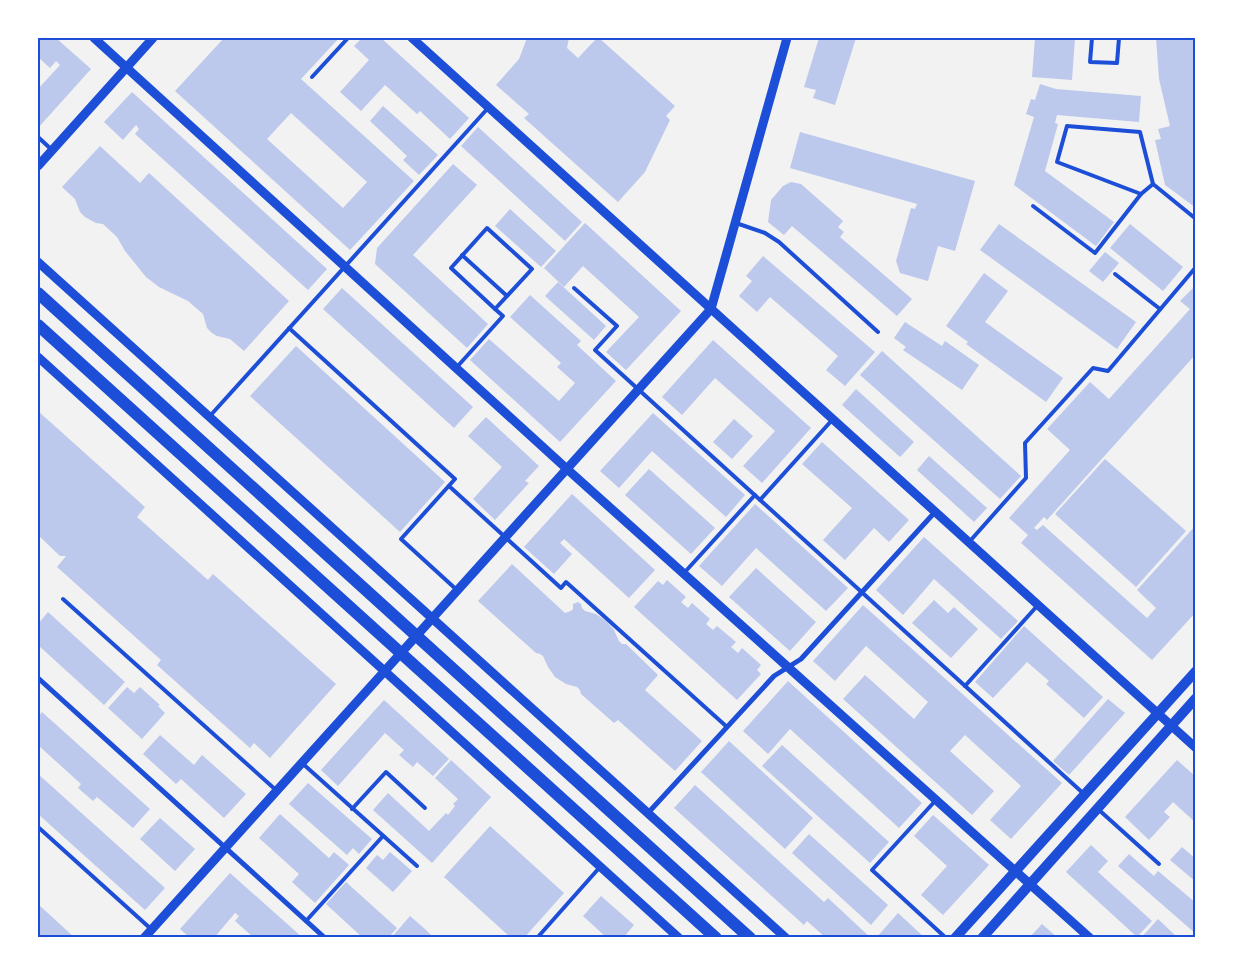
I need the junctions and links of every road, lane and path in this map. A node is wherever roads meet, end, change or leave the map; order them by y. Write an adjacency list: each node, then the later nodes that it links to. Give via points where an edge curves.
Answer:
1 (94, 38): 8 (street)
2 (153, 38): 8 (street)
3 (348, 38): 9 (lane)
4 (412, 38): 10 (street)
5 (788, 38): 18 (street)
6 (1092, 38): 7 (lane, via 1090,62 1117,64)
7 (1119, 38)
8 (126, 67): 12 (street); 21 (street)
9 (312, 77)
10 (489, 107): 21 (lane); 28 (street)
11 (38, 137): 12 (lane)
12 (52, 150): 13 (street)
13 (38, 166)
14 (1153, 184): 15 (lane); 15 (lane, via 1140,132 1067,126 1057,162); 17 (lane)
15 (1141, 194): 16 (lane, via 1095,253)
16 (1032, 206)
17 (1196, 219)
18 (735, 223): 28 (street); 32 (lane, via 765,233 779,242)
19 (462, 255): 26 (lane); 26 (lane, via 487,228 532,269); 27 (lane, via 450,268)
20 (38, 262): 36 (street)
21 (345, 266): 31 (lane); 34 (street)
22 (1196, 267): 29 (lane)
23 (1115, 274): 29 (lane)
24 (574, 288): 35 (lane, via 617,326 595,350)
25 (38, 292): 51 (main road)
26 (507, 296): 27 (lane)
27 (495, 309): 34 (lane, via 503,316)
28 (711, 309): 35 (street); 37 (street)
29 (1160, 309): 44 (lane, via 1108,371 1093,368 1024,443 1026,478)
30 (38, 325): 52 (main road)
31 (289, 328): 36 (lane); 39 (lane, via 455,479)
32 (878, 332)
33 (38, 357): 54 (street)
34 (456, 368): 38 (street)
35 (639, 389): 38 (street); 40 (lane)
36 (209, 417): 50 (street)
37 (833, 419): 41 (lane); 42 (street)
38 (567, 469): 43 (street); 45 (street)
39 (449, 486): 43 (lane); 46 (lane, via 401,539)
40 (754, 495): 41 (lane); 45 (lane)
41 (760, 500): 47 (lane)
42 (934, 512): 44 (street); 47 (street)
43 (505, 538): 46 (street); 61 (lane, via 560,588 566,582)
44 (968, 542): 49 (street)
45 (684, 574): 53 (street)
46 (458, 591): 50 (street)
47 (861, 592): 53 (street, via 801,658); 57 (lane)
48 (62, 598): 64 (lane)
49 (1038, 605): 57 (lane); 59 (street)
50 (432, 619): 51 (street); 70 (street)
51 (417, 636): 52 (street); 86 (main road)
52 (401, 653): 54 (street); 85 (main road)
53 (788, 666): 61 (street, via 774,676); 66 (street)
54 (385, 671): 63 (street); 76 (street)
55 (1196, 671): 59 (main road)
56 (38, 678): 73 (street)
57 (965, 686): 65 (lane)
58 (1196, 698): 60 (main road)
59 (1157, 714): 60 (street); 65 (main road)
60 (1171, 726): 62 (street); 69 (main road)
61 (727, 727): 70 (street)
62 (1196, 748)
63 (302, 763): 64 (street); 67 (lane)
64 (277, 791): 73 (street)
65 (1084, 794): 77 (main road)
66 (936, 800): 77 (street); 88 (lane, via 872,870)
67 (352, 808): 68 (lane, via 386,772); 72 (lane)
68 (425, 808)
69 (1097, 808): 74 (lane); 78 (main road)
70 (648, 814): 87 (street)
71 (38, 828): 80 (lane)
72 (383, 836): 75 (lane); 79 (lane)
73 (225, 848): 79 (street); 80 (street)
74 (1158, 864)
75 (417, 866)
76 (601, 867): 83 (lane); 84 (street)
77 (1016, 871): 78 (street); 89 (main road)
78 (1030, 884): 90 (main road); 91 (street)
79 (306, 921): 82 (street)
80 (151, 929): 81 (street)
81 (144, 938)
82 (324, 938)
83 (537, 938)
84 (679, 938)
85 (716, 938)
86 (750, 938)
87 (786, 938)
88 (946, 938)
89 (955, 938)
90 (982, 938)
91 (1090, 938)

